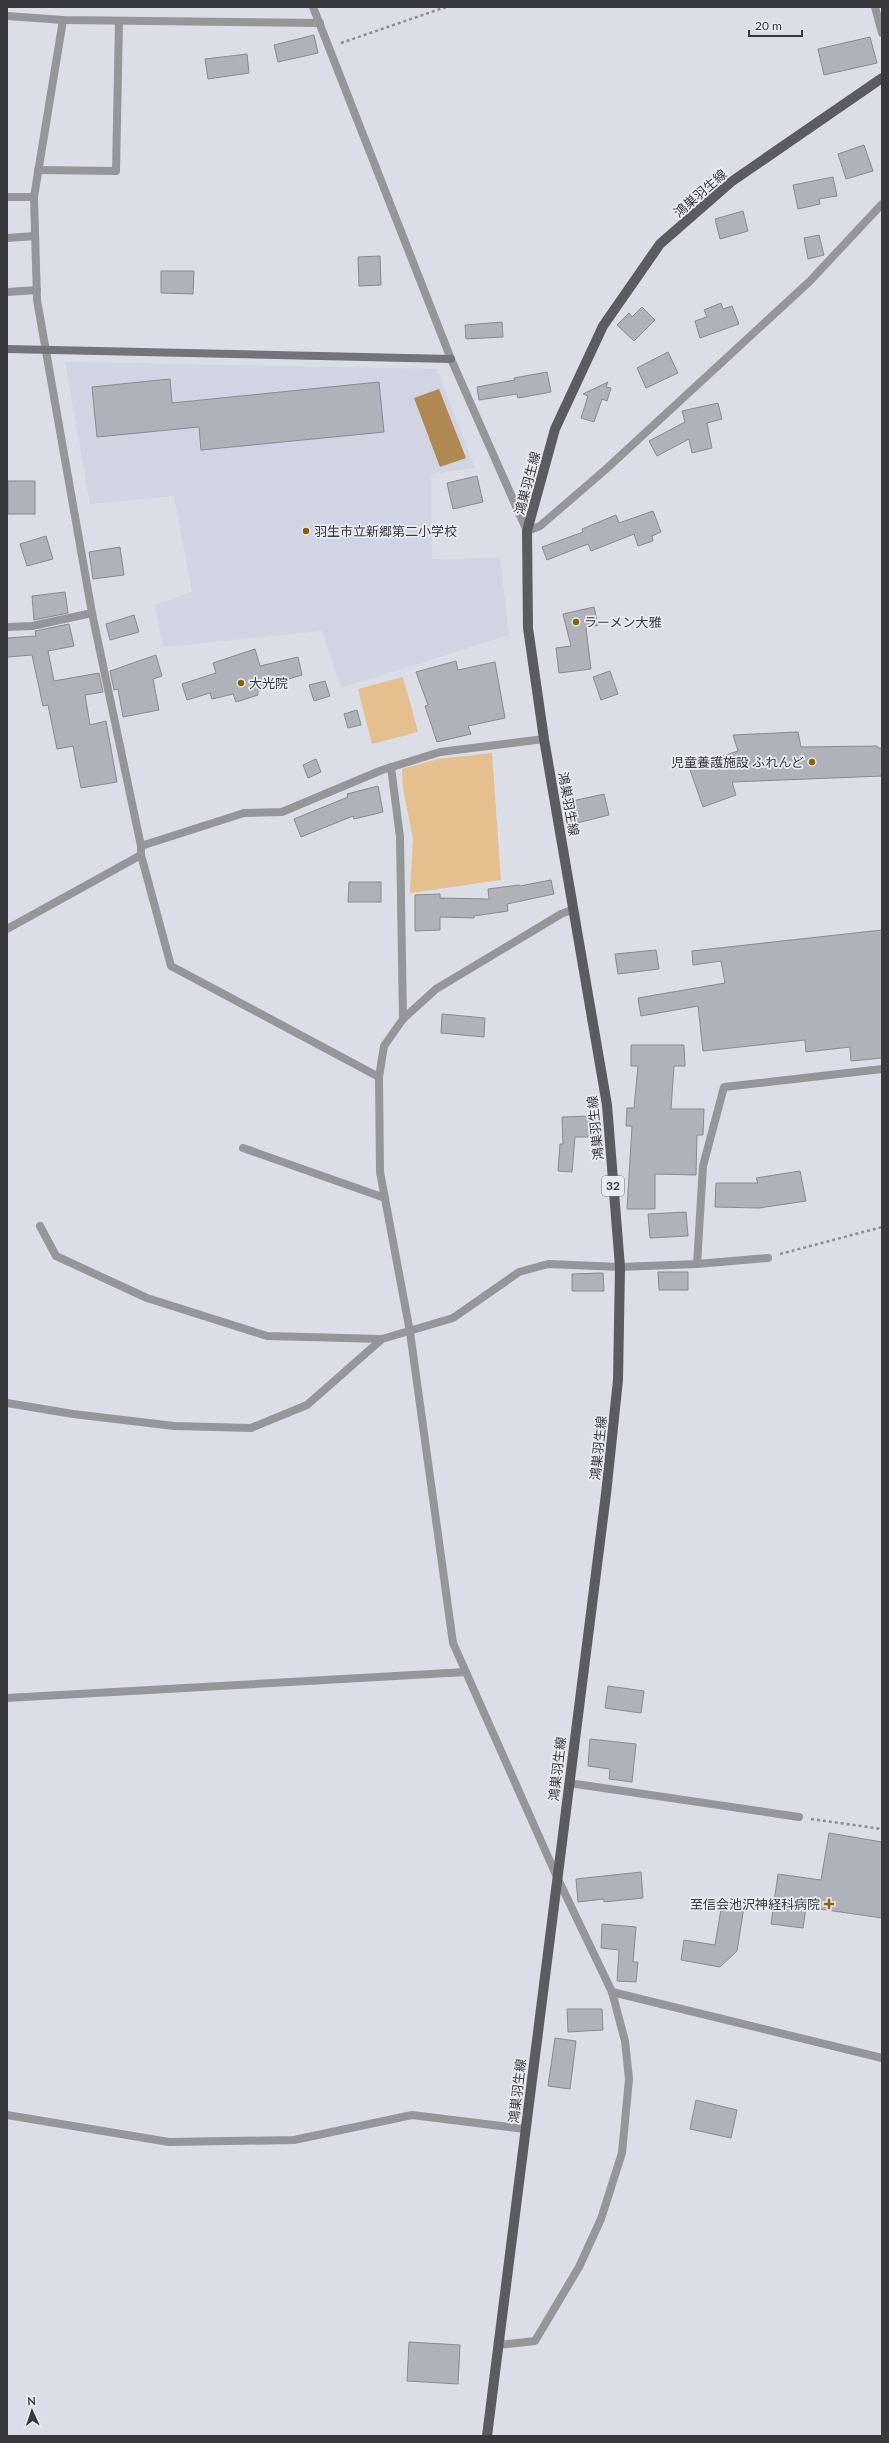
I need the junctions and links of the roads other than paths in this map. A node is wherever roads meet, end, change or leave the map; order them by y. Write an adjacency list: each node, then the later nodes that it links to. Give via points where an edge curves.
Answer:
1 (313, 7): 6 (street)
2 (875, 7): 7 (street)
3 (7, 16): 4 (street)
4 (63, 20): 5 (street); 9 (street)
5 (119, 21): 6 (street); 9 (street, via 116,171)
6 (320, 23): 19 (street)
7 (882, 32)
8 (882, 78): 20 (main road, 鴻巣羽生線 / 32, via 732,182 660,244 603,326 577,381 555,429)
9 (38, 170): 11 (street)
10 (7, 197): 11 (street)
11 (34, 197): 13 (street)
12 (882, 204): 20 (street, via 810,281 605,470 540,526)
13 (35, 236): 14 (street); 15 (street)
14 (7, 238)
15 (37, 290): 16 (street); 18 (street)
16 (7, 292)
17 (7, 349): 18 (street)
18 (44, 349): 19 (street); 21 (street)
19 (450, 359): 20 (street)
20 (527, 531): 23 (main road, 鴻巣羽生線 / 32, via 528,628)
21 (92, 613): 22 (street, via 32,626); 25 (street)
22 (7, 627)
23 (544, 738): 24 (street, via 440,752); 27 (main road, 鴻巣羽生線 / 32)
24 (391, 767): 25 (street, via 282,812 244,813); 29 (street, via 400,837)
25 (141, 846): 26 (street)
26 (141, 855): 28 (street); 31 (street, via 171,966)
27 (574, 909): 29 (street, via 561,914 436,989); 37 (main road, 鴻巣羽生線 / 32, via 607,1105)
28 (7, 929)
29 (403, 1018): 31 (street, via 384,1046)
30 (882, 1069): 36 (street, via 724,1087 703,1166)
31 (379, 1077): 33 (street, via 380,1172)
32 (243, 1148): 33 (street)
33 (385, 1198): 38 (street)
34 (40, 1226): 39 (street, via 56,1256 147,1298 267,1336)
35 (768, 1258): 36 (street)
36 (697, 1264): 37 (street)
37 (620, 1267): 38 (street, via 548,1264 519,1272 453,1318); 43 (main road, 鴻巣羽生線 / 32, via 617,1388)
38 (410, 1332): 39 (street); 41 (street, via 453,1643)
39 (382, 1339): 40 (street, via 307,1405 251,1428 174,1426)
40 (7, 1403)
41 (466, 1672): 42 (street); 45 (street)
42 (7, 1698)
43 (569, 1783): 44 (street); 45 (main road, 鴻巣羽生線 / 32)
44 (799, 1817)
45 (557, 1877): 46 (street); 49 (main road, 鴻巣羽生線 / 32)
46 (612, 1992): 47 (street); 50 (street, via 624,2041 629,2079 622,2152 601,2219 578,2267 535,2341)
47 (882, 2058)
48 (7, 2115): 49 (street, via 169,2142 294,2140 412,2115)
49 (525, 2129): 50 (main road, 鴻巣羽生線 / 32)
50 (498, 2345): 51 (main road, 鴻巣羽生線 / 32)
51 (487, 2436)

